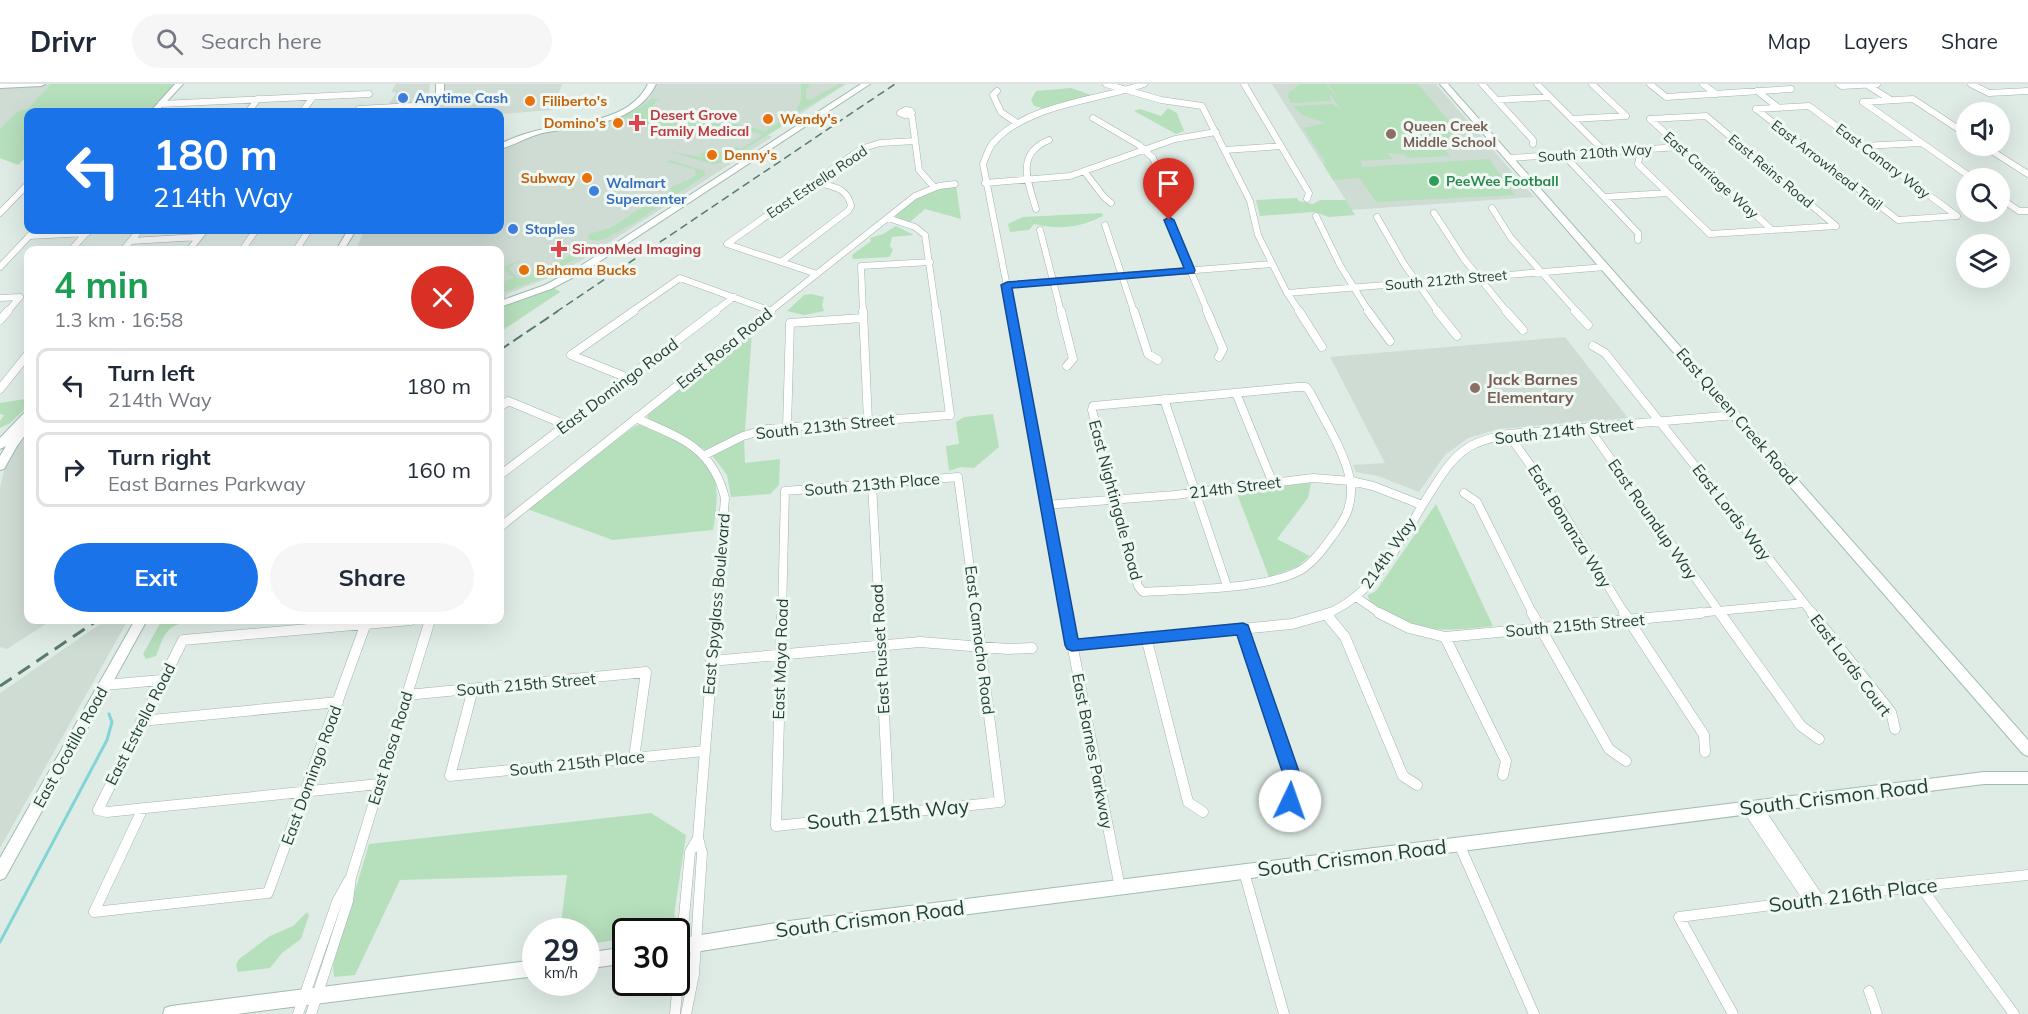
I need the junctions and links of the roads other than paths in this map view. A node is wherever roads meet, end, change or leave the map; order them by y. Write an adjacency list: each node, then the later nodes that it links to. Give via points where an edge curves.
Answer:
1 (41, 84): 23 (main road)
2 (179, 84): 35 (main road)
3 (433, 84): 36 (main road)
4 (440, 84): 36 (main road, via 440,93)
5 (652, 84): 55 (main road, via 642,100 616,115 534,134)
6 (861, 84): 24 (main road)
7 (866, 84): 24 (main road)
8 (1106, 84): 26 (street)
9 (1144, 84): 26 (street, East Barnes Parkway)
10 (1244, 84): 56 (street)
11 (1444, 84): 64 (main road, East Queen Creek Road)
12 (1482, 84): 33 (street)
13 (1537, 84): 31 (street)
14 (1592, 84): 15 (street); 45 (street, via 1626,116)
15 (1598, 84)
16 (1650, 84): 29 (street, via 1666,97)
17 (1703, 84): 29 (street)
18 (1784, 84): 28 (street, via 1791,89)
19 (1877, 84): 22 (street)
20 (1971, 84): 27 (street, via 1989,93)
21 (1841, 85): 22 (street)
22 (1867, 85): 34 (street)
23 (0, 86)
24 (854, 88): 47 (main road)
25 (997, 91): 48 (street, via 993,95 996,108)
26 (1130, 91): 48 (street, East Barnes Parkway); 50 (street, via 1202,106)
27 (2028, 91)
28 (1757, 92): 29 (street); 42 (street, East Arrowhead Trail)
29 (1716, 94)
30 (313, 96): 32 (street); 39 (street); 40 (street, via 369,94)
31 (1550, 97): 33 (street); 45 (street)
32 (258, 99): 35 (street); 38 (street)
33 (1496, 100): 54 (street)
34 (1891, 100): 49 (street, via 1913,99); 53 (street, via 1863,102)
35 (160, 104): 37 (main road)
36 (432, 105): 41 (street)
37 (156, 108)
38 (251, 108)
39 (305, 108)
40 (360, 108)
41 (387, 108)
42 (1779, 108): 58 (street, East Canary Way, via 1809,106); 88 (street, East Arrowhead Trail, via 1756,109 1898,220)
43 (909, 115): 52 (street)
44 (1093, 118): 60 (street)
45 (1572, 119): 59 (street)
46 (1650, 119): 57 (street, East Carriage Way); 94 (street, East Reins Road, via 1706,116 1836,226)
47 (803, 121): 108 (main road); 109 (main road)
48 (1017, 123): 71 (street, East Barnes Parkway, via 995,139 986,152)
49 (1956, 127)
50 (1216, 132): 60 (street, via 1190,135); 61 (street)
51 (1049, 140): 69 (street, via 1040,142 1030,152 1026,167)
52 (915, 141): 70 (street, East Estrella Road, via 869,145); 73 (street, via 919,170)
53 (1922, 143): 58 (street); 66 (street)
54 (1533, 144)
55 (504, 145)
56 (1281, 146): 61 (street); 77 (street, via 1309,193)
57 (1678, 146): 59 (street, South 210th Way); 94 (street, East Carriage Way)
58 (1863, 146): 86 (street, East Canary Way)
59 (1602, 149): 62 (street, South 210th Way)
60 (1145, 150): 67 (street); 78 (street, via 1158,166)
61 (1225, 150): 112 (street, via 1250,201 1258,235)
62 (1561, 152): 64 (street, South 210th Way); 76 (street)
63 (2000, 156): 68 (street)
64 (1508, 157): 114 (main road, East Queen Creek Road)
65 (1639, 159): 75 (street, via 1638,164)
66 (1958, 168)
67 (1084, 171): 69 (street); 79 (street, via 1094,180 1103,200)
68 (2028, 174)
69 (1029, 180): 71 (street); 82 (street)
70 (814, 182): 104 (street, East Estrella Road); 110 (street, via 844,191 851,206)
71 (985, 183): 123 (street, East Barnes Parkway)
72 (955, 184): 73 (street, East Rosa Road)
73 (934, 187): 90 (street, East Rosa Road, via 915,196)
74 (24, 188): 84 (street)
75 (1668, 193): 76 (street); 94 (street, via 1710,234)
76 (1604, 197): 102 (street, via 1638,233)
77 (1307, 199)
78 (1172, 200)
79 (1111, 204)
80 (2010, 205): 83 (street, via 2019,211)
81 (1492, 208): 116 (street)
82 (1036, 209)
83 (2028, 210)
84 (0, 213)
85 (1434, 213): 120 (street)
86 (1956, 215)
87 (1316, 216): 124 (street)
88 (1956, 216)
89 (1377, 217): 122 (street)
90 (888, 218): 111 (street, via 922,230); 118 (street, East Rosa Road)
91 (1169, 220): 115 (street)
92 (1105, 225): 119 (street)
93 (1040, 230): 121 (street)
94 (1772, 230)
95 (30, 234): 100 (street)
96 (52, 234): 100 (street)
97 (85, 234): 105 (street)
98 (137, 234): 103 (street)
99 (202, 234): 101 (street)
100 (28, 236): 113 (street)
101 (199, 237): 103 (street); 107 (street)
102 (1638, 240)
103 (131, 241): 106 (street)
104 (727, 244): 110 (street)
105 (75, 246)
106 (127, 246)
107 (192, 246)
108 (602, 247): 109 (main road); 117 (main road, via 603,252)
109 (595, 256): 117 (main road); 126 (main road)
110 (781, 262): 118 (street)
111 (930, 262): 131 (street, via 861,266); 152 (street, South 213th Street, via 950,415)
112 (1272, 264): 115 (street); 125 (street)
113 (0, 267)
114 (1605, 267): 116 (street, South 212th Street); 149 (main road, East Queen Creek Road)
115 (1190, 270): 119 (street); 140 (street, via 1223,349)
116 (1539, 272): 120 (street, South 212th Street); 134 (street)
117 (573, 274): 129 (main road)
118 (817, 274): 130 (street, East Rosa Road)
119 (1122, 276): 121 (street); 142 (street, via 1148,354)
120 (1478, 278): 122 (street, South 212th Street); 135 (street)
121 (1053, 281): 123 (street); 143 (street, via 1073,359)
122 (1415, 283): 124 (street, South 212th Street); 136 (street)
123 (1007, 285): 171 (street, East Barnes Parkway)
124 (1352, 288): 125 (street, South 212th Street); 137 (street)
125 (1287, 293): 139 (street)
126 (504, 295)
127 (734, 297): 130 (street); 144 (street, East Domingo Road); 144 (street, via 680,278 571,355)
128 (0, 298): 132 (street, via 20,297)
129 (504, 303)
130 (771, 311): 150 (street, East Rosa Road)
131 (864, 318): 133 (street); 152 (street)
132 (0, 320)
133 (790, 323): 156 (street)
134 (1588, 325)
135 (1523, 330)
136 (1457, 336)
137 (1390, 341)
138 (1593, 346): 153 (street, via 1605,353)
139 (1322, 347)
140 (1219, 357)
141 (24, 359): 145 (street)
142 (1158, 360)
143 (1067, 366)
144 (628, 378): 154 (street, East Domingo Road)
145 (0, 389)
146 (1236, 393): 147 (street); 164 (street); 165 (street, via 1306,387)
147 (1164, 399): 168 (street); 170 (street, East Nightingale Road, via 1093,406)
148 (504, 403): 154 (street, via 508,400)
149 (1736, 415): 153 (street, South 214th Street); 202 (main road, East Queen Creek Road)
150 (636, 418): 160 (street, East Spyglass Boulevard); 173 (street, East Rosa Road)
151 (24, 420): 157 (main road)
152 (868, 421): 156 (street, South 213th Street)
153 (1660, 421): 155 (street, South 214th Street); 176 (street, East Lords Way)
154 (566, 425): 162 (street, East Domingo Road)
155 (1588, 427): 158 (street, South 214th Street); 177 (street, East Roundup Way)
156 (786, 428): 160 (street, South 213th Street, via 756,431)
157 (14, 432): 159 (main road); 161 (main road)
158 (1508, 434): 172 (street, South 214th Street, via 1468,447 1451,461); 179 (street, East Bonanza Way, via 1563,508)
159 (0, 445)
160 (705, 455): 193 (street, East Spyglass Boulevard, via 720,474 725,498)
161 (0, 466)
162 (504, 472)
163 (958, 477): 166 (street, South 213th Place); 190 (street, East Camacho Road)
164 (1272, 481): 165 (street, 214th Street); 168 (street, 214th Street)
165 (1351, 481): 172 (street, 214th Street); 174 (street, via 1346,518 1305,569 1269,582)
166 (872, 484): 167 (street, South 213th Place); 189 (street, East Russet Road)
167 (785, 491): 192 (street, East Maya Road)
168 (1195, 492): 170 (street, 214th Street); 174 (street)
169 (1464, 493): 184 (street, via 1477,502)
170 (1116, 499): 171 (street, 214th Street); 174 (street, East Nightingale Road, via 1138,586 1143,592)
171 (1045, 505): 188 (street, East Barnes Parkway)
172 (1422, 505): 175 (street, 214th Way)
173 (504, 524)
174 (1227, 586)
175 (1356, 597): 178 (street, 214th Way); 187 (street, South 215th Street, via 1405,629)
176 (1804, 603): 177 (street, South 215th Street); 200 (street, East Lords Court, via 1891,712)
177 (1717, 612): 179 (street, South 215th Street); 201 (street, East Roundup Way, via 1801,726)
178 (1326, 615): 185 (street, 214th Way, via 1292,624); 210 (street, via 1345,637 1403,776)
179 (1629, 620): 184 (street, South 215th Street); 204 (street, East Bonanza Way, via 1704,735)
180 (138, 624): 195 (main road, East Ocotillo Road)
181 (355, 624): 194 (street, East Estrella Road, via 183,640)
182 (366, 624): 198 (street, East Domingo Road)
183 (429, 624): 197 (street, East Rosa Road)
184 (1540, 628): 187 (street, South 215th Street); 206 (street, via 1609,749)
185 (1243, 629): 186 (street, 214th Way); 212 (street, via 1296,786)
186 (1146, 637): 188 (street, 214th Way); 216 (street, via 1188,802)
187 (1444, 637): 207 (street, via 1506,761)
188 (1072, 645): 224 (street, East Barnes Parkway)
189 (880, 646): 190 (street, via 920,642); 192 (street); 217 (street, East Russet Road)
190 (981, 646): 191 (street); 213 (street, East Camacho Road)
191 (1032, 648)
192 (781, 655): 193 (street); 218 (street, East Maya Road)
193 (711, 661): 203 (street, East Spyglass Boulevard)
194 (162, 680): 195 (street); 199 (street, East Estrella Road)
195 (104, 685): 221 (main road, East Ocotillo Road)
196 (473, 689): 197 (street, South 215th Street); 205 (street, South 215th Street, via 646,672); 205 (street, South 215th Place, via 450,776)
197 (407, 695): 209 (street, East Rosa Road)
198 (338, 702): 199 (street); 211 (street, East Domingo Road)
199 (141, 721): 215 (street, East Estrella Road, via 98,810)
200 (1895, 729)
201 (1819, 739)
202 (2028, 750)
203 (704, 751): 205 (street, South 215th Place); 226 (street, East Spyglass Boulevard, via 698,838 690,852)
204 (1705, 752)
205 (634, 758)
206 (1626, 761)
207 (1503, 775)
208 (2028, 778): 214 (main road, South Crismon Road, via 1984,778)
209 (379, 784): 211 (street); 234 (street, East Rosa Road, via 351,877 348,902)
210 (1417, 785)
211 (304, 792): 215 (street); 215 (street, East Domingo Road, via 268,893 94,912)
212 (1290, 801)
213 (1000, 802): 217 (street, South 215th Way)
214 (1752, 807): 219 (main road, South Crismon Road); 225 (street)
215 (143, 808)
216 (1203, 812)
217 (889, 814): 218 (street, South 215th Way)
218 (776, 826)
219 (1459, 844): 220 (main road, South Crismon Road); 241 (street)
220 (1244, 872): 224 (main road, South Crismon Road); 240 (street)
221 (0, 873)
222 (2028, 875): 223 (street, South 216th Place)
223 (1920, 886): 225 (street, South 216th Place); 244 (street)
224 (1120, 888): 227 (main road, South Crismon Road)
225 (1814, 899): 242 (street, South 216th Place, via 1679,917)
226 (686, 918)
227 (690, 945)
228 (690, 962): 231 (street, East Spyglass Boulevard, via 694,974)
229 (522, 970): 234 (main road)
230 (1869, 991): 243 (street)
231 (690, 994)
232 (678, 996): 238 (street, East Spyglass Boulevard)
233 (690, 996): 239 (street, East Spyglass Boulevard)
234 (310, 997): 235 (main road); 236 (street, East Rosa Road); 237 (street, East Rosa Road)
235 (171, 1014)
236 (298, 1014)
237 (311, 1014)
238 (675, 1014)
239 (686, 1014)
240 (1284, 1014)
241 (1534, 1014)
242 (1733, 1014)
243 (1877, 1014)
244 (2014, 1014)

